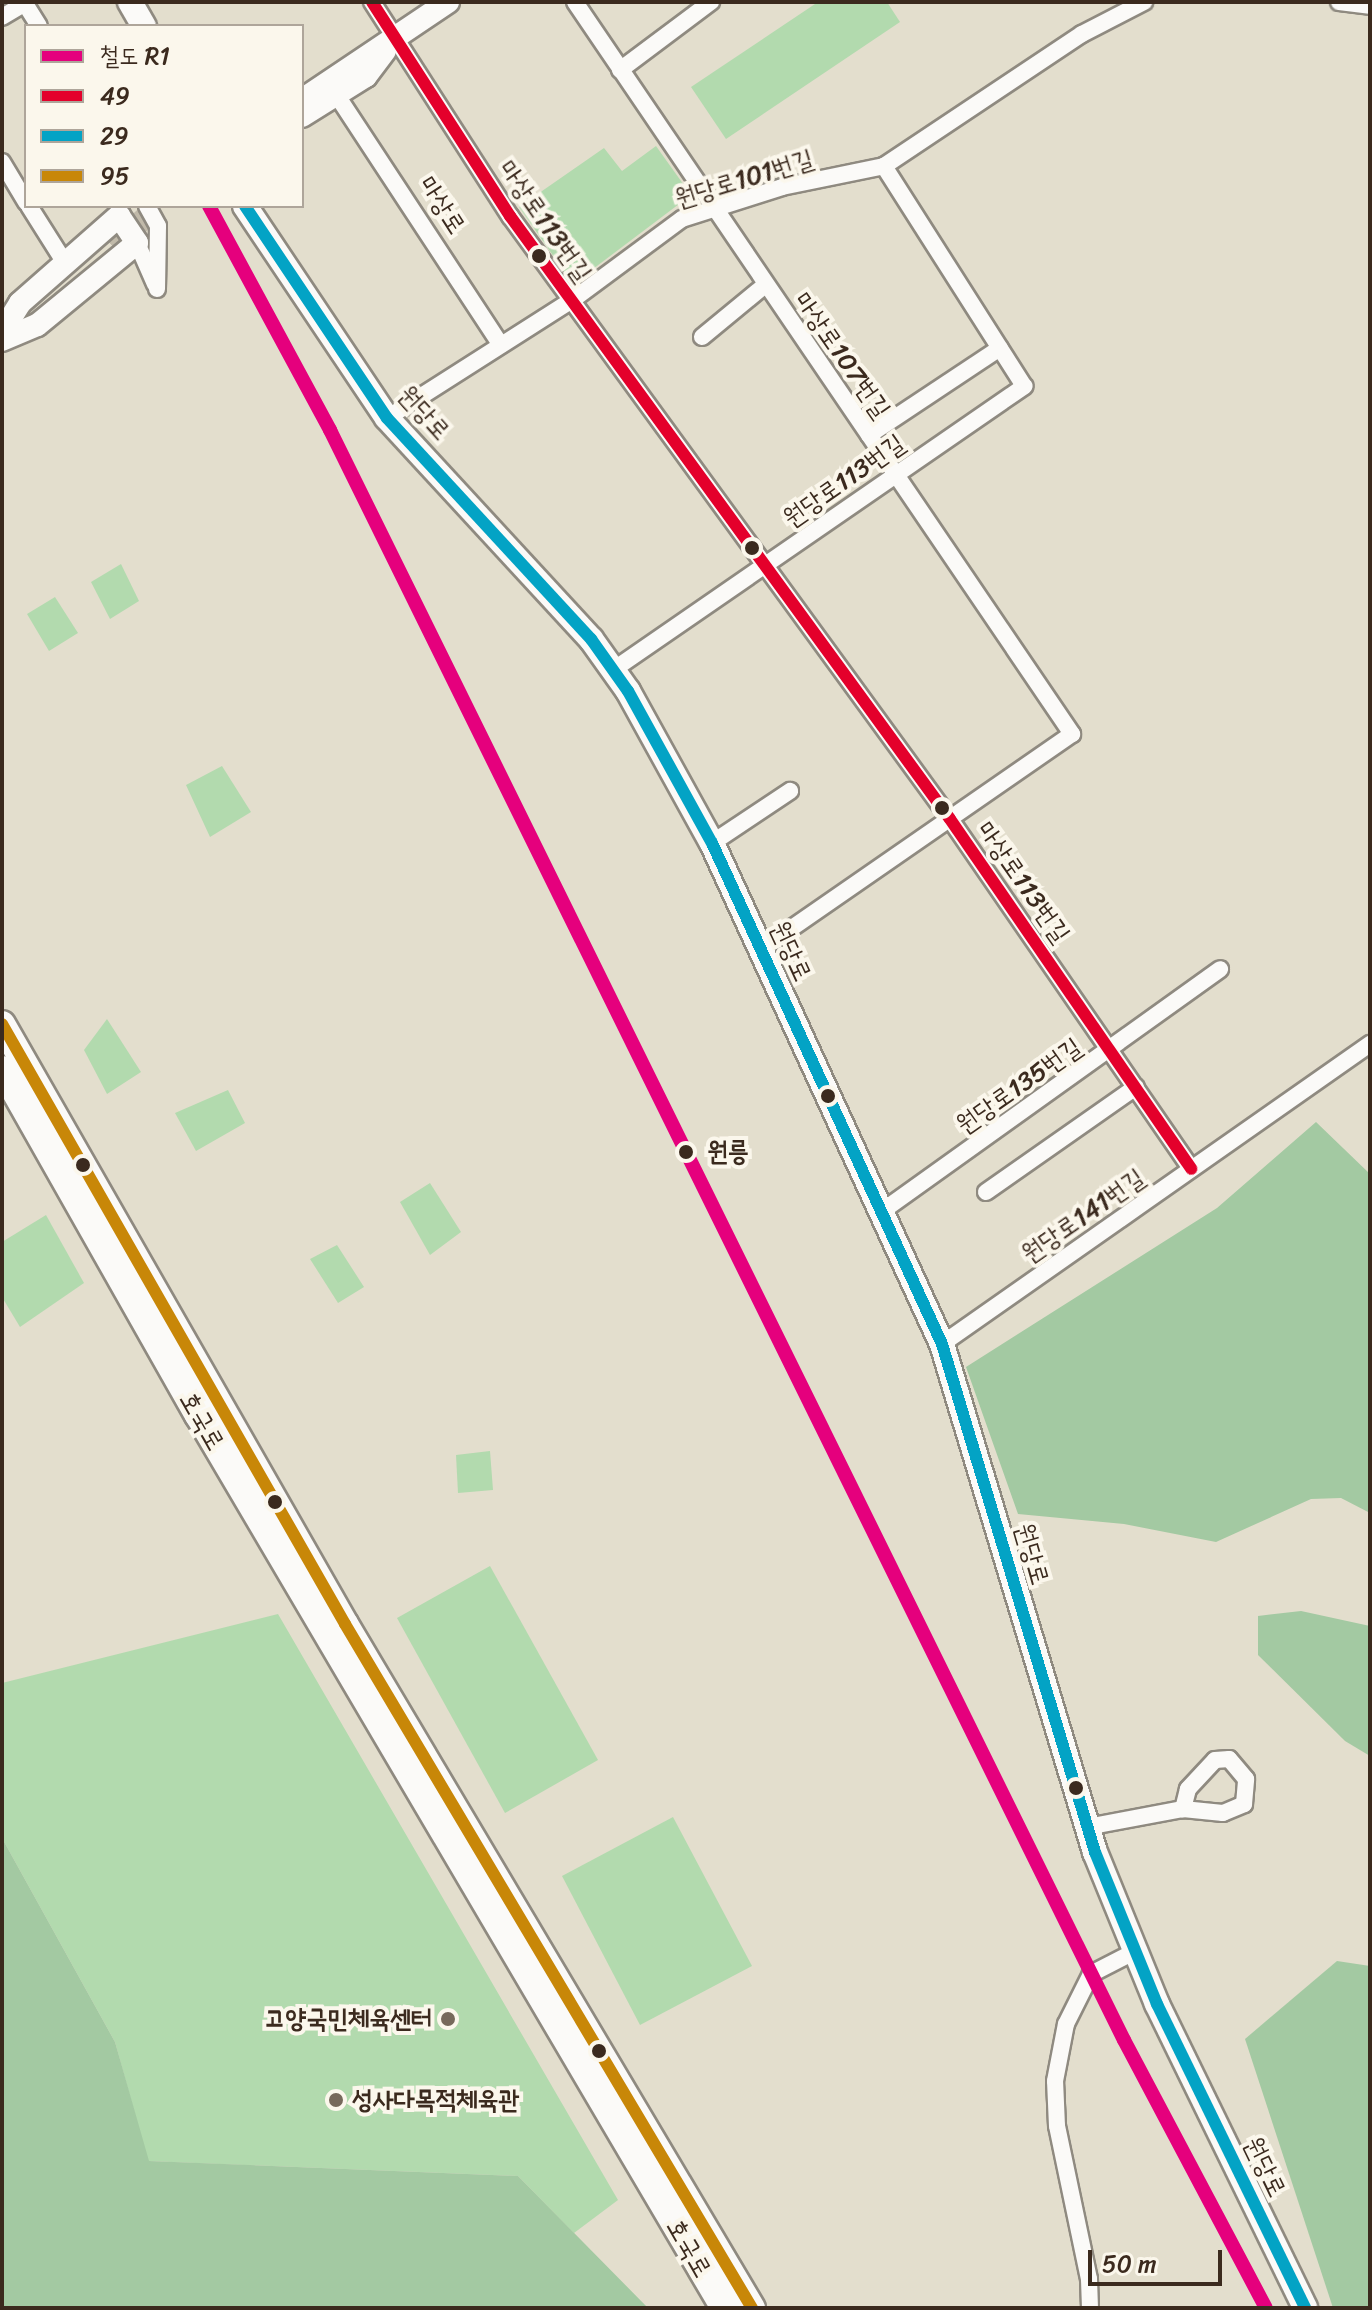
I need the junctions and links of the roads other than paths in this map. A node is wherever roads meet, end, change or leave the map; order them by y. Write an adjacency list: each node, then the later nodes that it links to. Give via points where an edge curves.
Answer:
1 (25, 2): 10 (street); 11 (street)
2 (130, 2): 12 (main road)
3 (372, 2): 13 (street, 마상로113번길)
4 (448, 2): 13 (street)
5 (575, 2): 14 (street, 마상로107번길)
6 (711, 2): 14 (street)
7 (1144, 2): 20 (street, 원당로101번길, via 1082,34)
8 (1339, 2): 9 (street)
9 (1370, 6)
10 (2, 17)
11 (38, 24)
12 (143, 24)
13 (396, 37): 15 (street, via 351,53); 16 (street, via 366,76); 17 (street); 31 (street, 마상로113번길)
14 (620, 70): 22 (street, 마상로107번길)
15 (304, 85)
16 (336, 94): 18 (street); 34 (street, 마상로)
17 (304, 99)
18 (304, 115)
19 (2, 162): 21 (street)
20 (884, 166): 22 (street, 원당로101번길); 35 (street)
21 (24, 199)
22 (718, 207): 30 (street, 마상로107번길, via 728,234); 31 (street, 원당로101번길, via 682,219)
23 (30, 208): 29 (street)
24 (148, 208): 27 (street, via 158,226 157,289)
25 (246, 208): 36 (main road, 원당로)
26 (123, 211): 27 (street); 29 (street)
27 (137, 243): 32 (street, via 37,325)
28 (113, 247): 32 (street)
29 (65, 263): 32 (street, via 20,303)
30 (765, 285): 33 (street); 37 (street, 마상로107번길)
31 (571, 301): 34 (street, 원당로101번길); 39 (street, 마상로113번길)
32 (2, 337)
33 (702, 337)
34 (501, 345): 36 (street, 원당로101번길)
35 (1000, 348): 37 (street); 38 (street, 원당로113번길, via 1024,386)
36 (387, 418): 40 (main road, 원당로, via 529,567)
37 (869, 435): 38 (street, 마상로107번길)
38 (896, 475): 39 (street, 원당로113번길); 42 (street, 마상로107번길, via 1072,734)
39 (763, 566): 40 (street, 원당로113번길); 42 (street, 마상로113번길)
40 (613, 670): 43 (main road, 원당로)
41 (790, 791): 43 (street)
42 (950, 819): 44 (street); 48 (street, 마상로113번길)
43 (712, 843): 44 (main road, 원당로)
44 (760, 950): 53 (main road, 원당로)
45 (1220, 969): 48 (street, 원당로135번길)
46 (2, 1024): 59 (main road, 호국로, via 345,1624)
47 (1370, 1044): 51 (street, 원당로141번길)
48 (1110, 1050): 50 (street, 마상로113번길); 53 (street, 원당로135번길)
49 (2, 1069): 58 (main road, 호국로, via 229,1469)
50 (1136, 1087): 51 (street, 마상로113번길); 52 (street)
51 (1191, 1169): 54 (street, 원당로141번길)
52 (986, 1192)
53 (881, 1212): 54 (main road, 원당로)
54 (942, 1344): 56 (main road, 원당로)
55 (1183, 1809): 56 (street)
56 (1087, 1827): 57 (main road, 원당로)
57 (1134, 1952): 60 (street, via 1091,1974 1066,2024 1055,2081 1057,2126 1089,2279); 61 (main road, 원당로)
58 (724, 2308)
59 (752, 2308)
60 (1090, 2308)
61 (1305, 2308)

